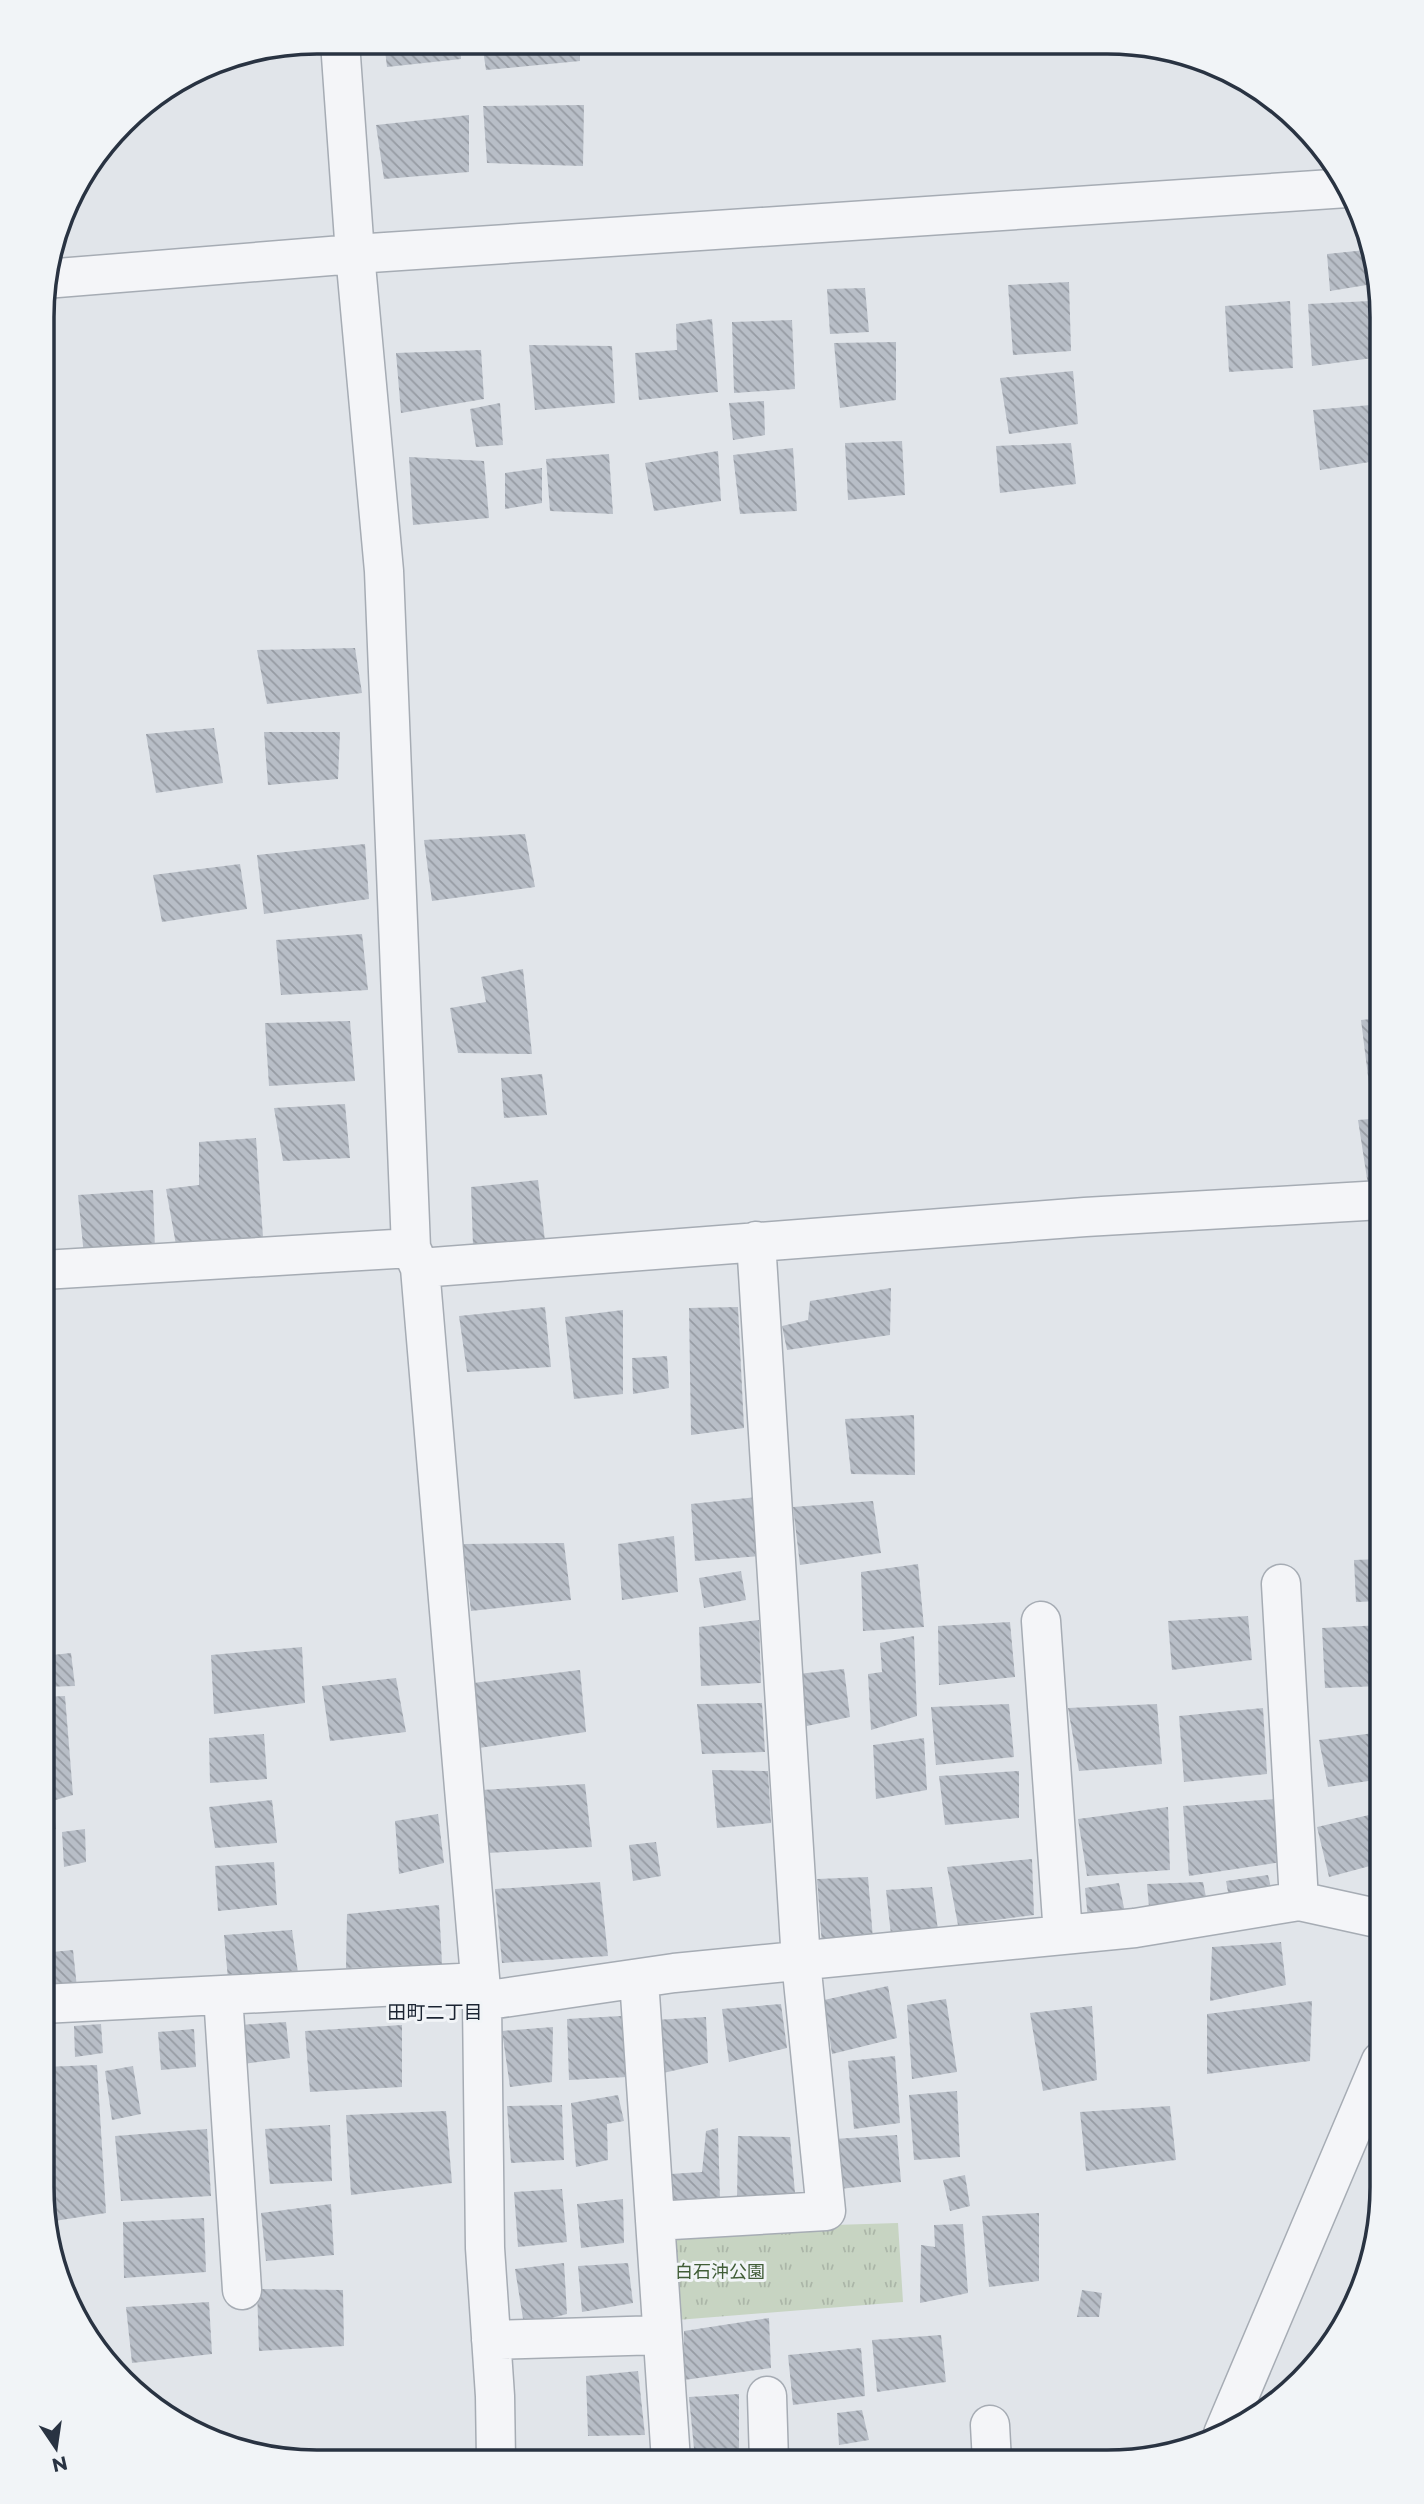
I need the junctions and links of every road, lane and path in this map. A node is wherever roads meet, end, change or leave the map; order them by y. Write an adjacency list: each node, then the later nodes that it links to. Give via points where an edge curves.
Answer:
1 (341, 54): 3 (street)
2 (1336, 189): 3 (street)
3 (355, 254): 4 (street); 7 (street, via 384,571)
4 (58, 278)
5 (1370, 1201): 6 (street)
6 (756, 1241): 7 (street); 14 (street)
7 (415, 1258): 8 (street); 16 (street)
8 (54, 1270)
9 (1282, 1584): 11 (street)
10 (1041, 1621): 13 (street)
11 (1300, 1901): 12 (street); 13 (street)
12 (1370, 1917)
13 (1063, 1935): 14 (street)
14 (801, 1961): 15 (street); 20 (street, via 826,2211)
15 (639, 1979): 16 (street); 20 (street)
16 (481, 1992): 17 (street); 23 (street)
17 (223, 1995): 18 (street); 21 (street)
18 (54, 2003)
19 (1370, 2087): 25 (street)
20 (655, 2221): 22 (street)
21 (242, 2290)
22 (662, 2335): 23 (street); 27 (street)
23 (491, 2340): 26 (street)
24 (767, 2396): 28 (street)
25 (1229, 2420)
26 (496, 2450)
27 (669, 2450)
28 (769, 2450)

